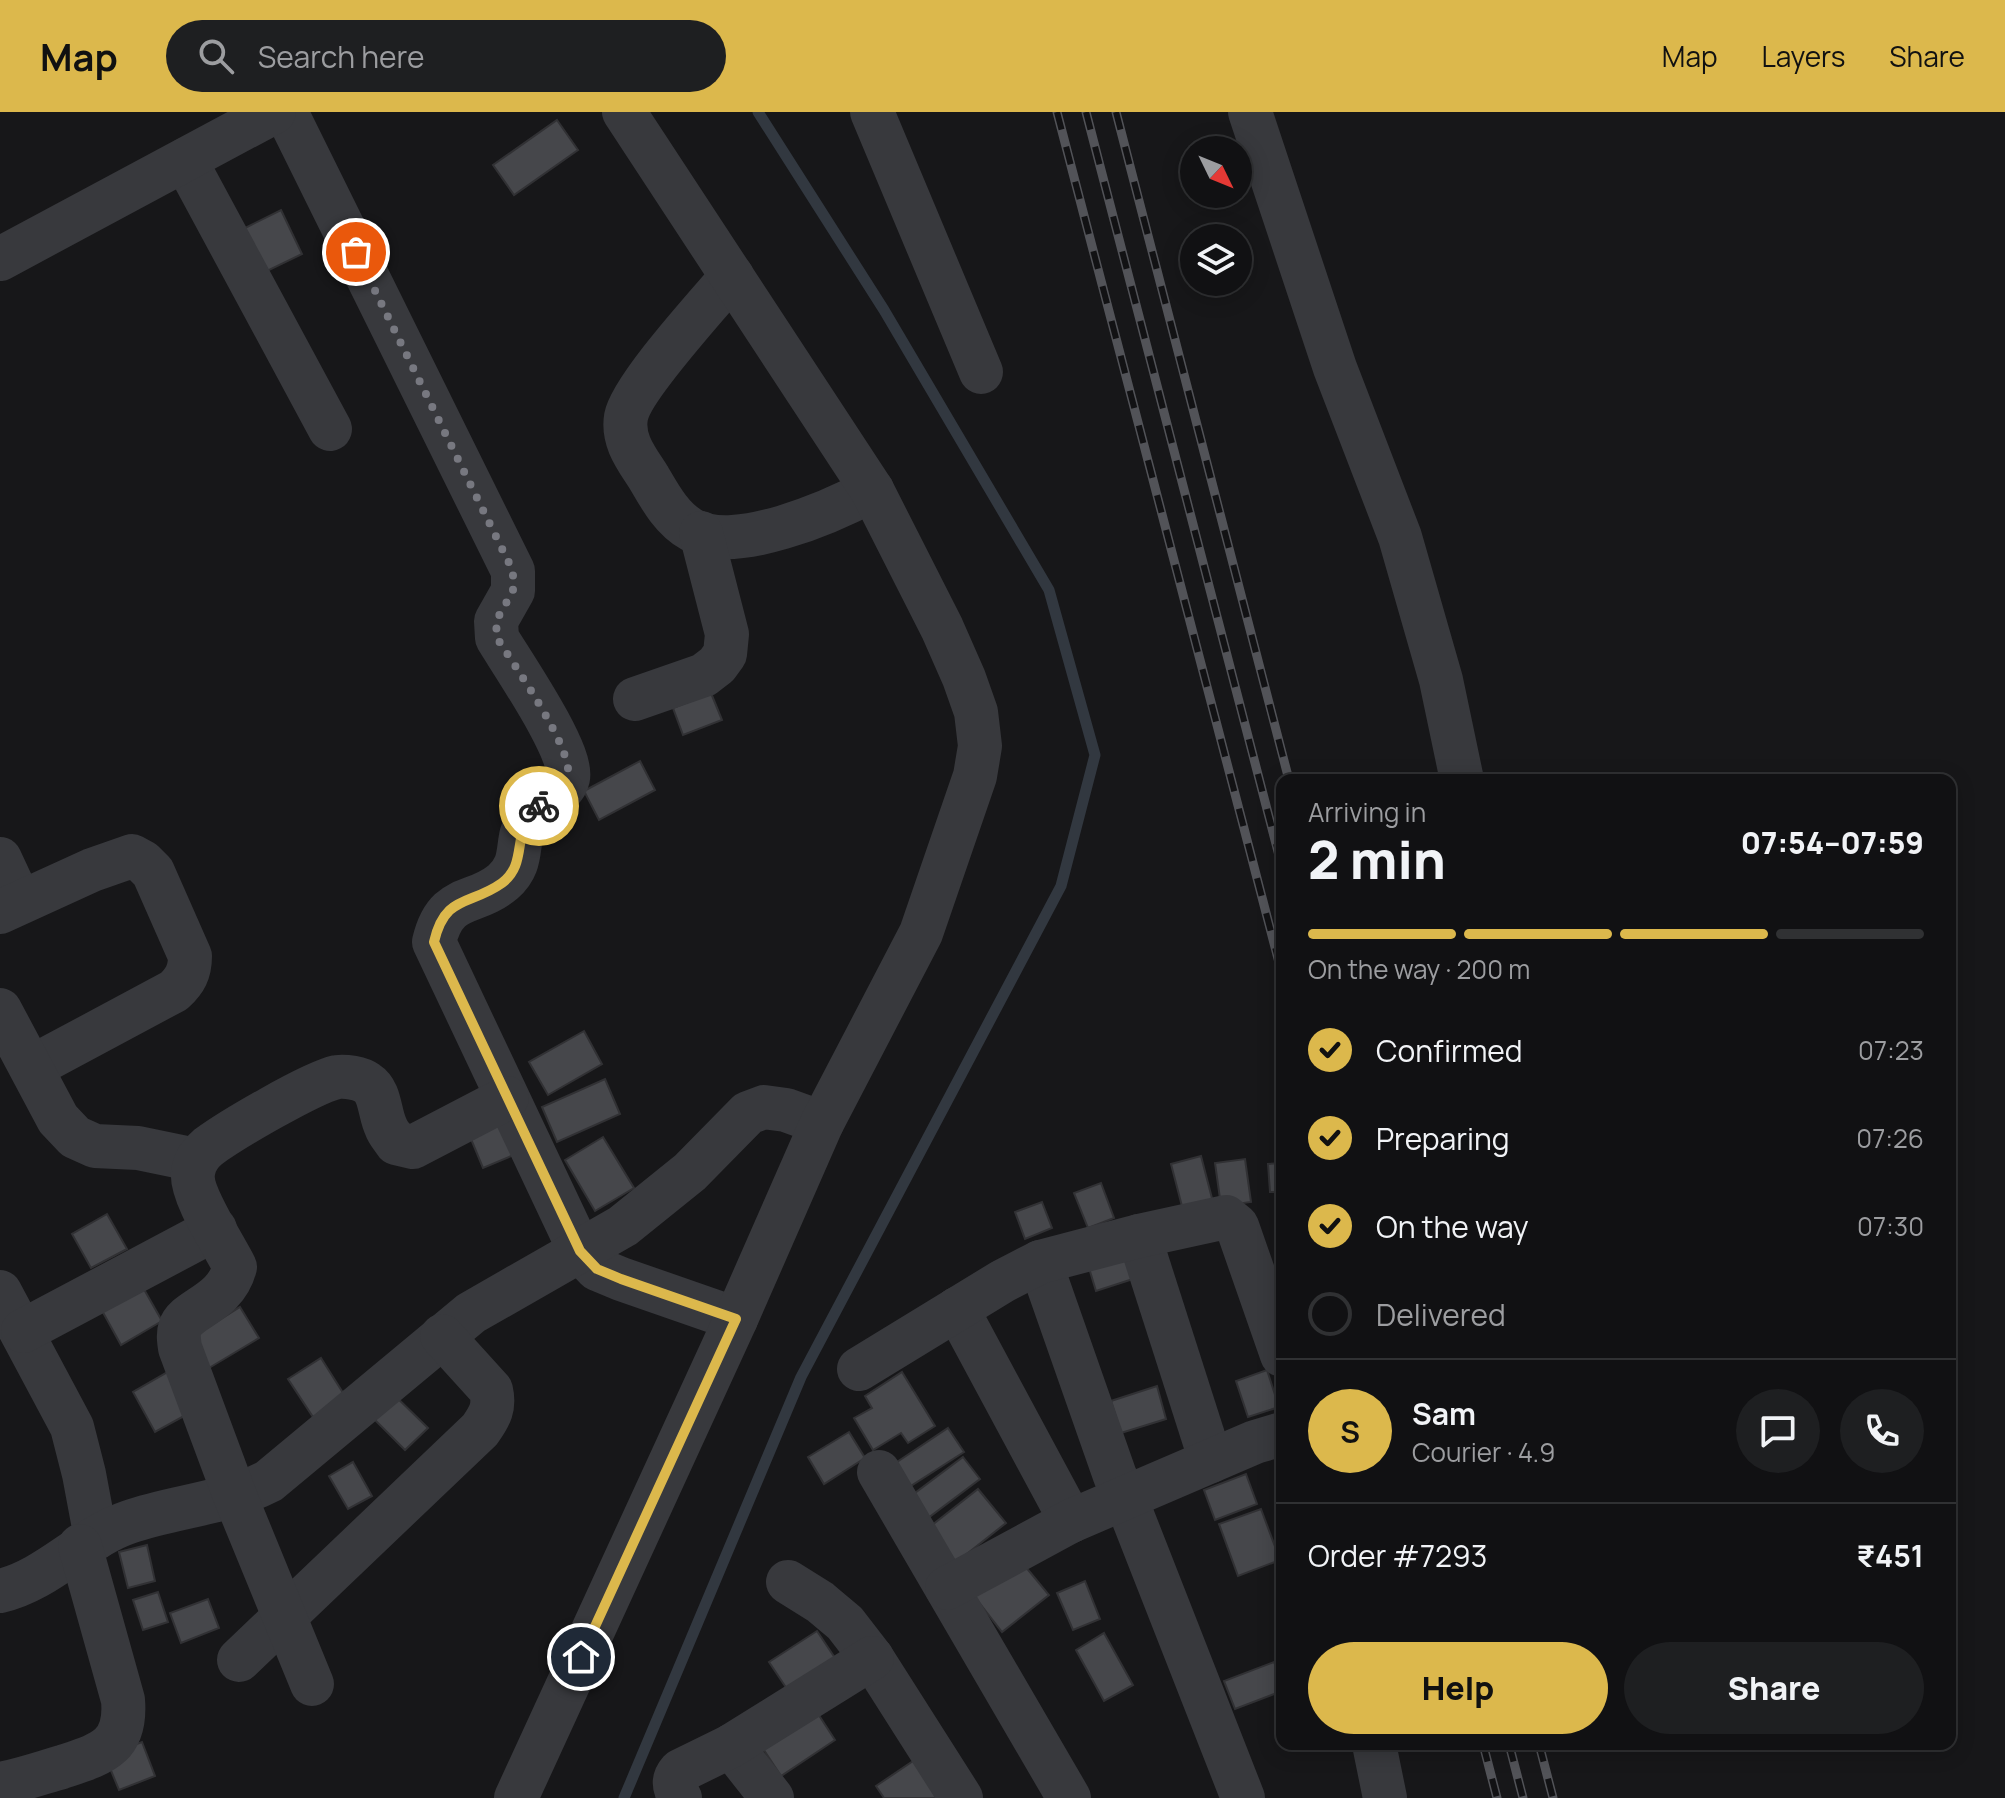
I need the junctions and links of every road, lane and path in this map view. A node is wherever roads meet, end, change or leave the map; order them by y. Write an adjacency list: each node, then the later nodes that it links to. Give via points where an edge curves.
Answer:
1 (274, 112): 6 (street)
2 (286, 112): 19 (street, via 513,571 513,591 496,621 497,638 556,734 567,763 568,778 561,790 525,824 516,868 501,883 454,905 438,923 434,942)
3 (624, 112): 8 (street)
4 (872, 112): 9 (street)
5 (1250, 112): 14 (street, via 1335,368 1400,537 1441,680)
6 (185, 160): 7 (street); 10 (street)
7 (0, 259)
8 (732, 276): 11 (street); 12 (street, via 632,401 626,418 627,442 666,507)
9 (981, 372)
10 (330, 429)
11 (872, 490): 12 (street, via 809,519 772,529 712,538); 20 (street, via 964,678 980,746 975,776 921,933)
12 (701, 533): 13 (street, via 727,634 725,654 704,675)
13 (635, 699)
14 (1461, 774)
15 (0, 859): 16 (street)
16 (10, 907): 18 (street, via 132,856 153,872 190,956 184,982 174,991)
17 (0, 1010): 18 (street)
18 (32, 1067): 21 (street, via 58,1119 75,1137 95,1146)
19 (507, 1098): 21 (street, via 413,1147 396,1143 368,1083 339,1077 256,1118); 24 (street)
20 (822, 1123): 24 (street, via 764,1107 748,1113 690,1172 623,1226); 28 (street)
21 (196, 1160): 22 (street, via 194,1190)
22 (215, 1229): 29 (street); 36 (street, via 235,1267 230,1283 211,1303 184,1319 180,1348)
23 (1139, 1236): 25 (street); 31 (street, via 1226,1217 1233,1221); 34 (street)
24 (580, 1251): 28 (street, via 597,1269); 30 (street, via 471,1313)
25 (1040, 1262): 27 (street); 37 (street)
26 (0, 1292): 29 (street)
27 (957, 1309): 32 (street); 38 (street)
28 (736, 1319): 50 (street)
29 (23, 1331): 39 (street, via 72,1427 84,1474)
30 (442, 1336): 36 (street, via 269,1481); 43 (street, via 491,1390 491,1414)
31 (1276, 1339)
32 (859, 1369)
33 (1276, 1436): 34 (street)
34 (1211, 1461): 37 (street)
35 (879, 1472): 41 (street)
36 (235, 1496): 39 (street, via 127,1522); 43 (street)
37 (1125, 1497): 38 (street); 55 (street)
38 (1071, 1521): 41 (street)
39 (88, 1542): 42 (street, via 38,1577); 49 (street, via 124,1720 101,1754)
40 (788, 1582): 44 (street, via 845,1623)
41 (947, 1588): 54 (street)
42 (0, 1591)
43 (283, 1617): 45 (street); 46 (street)
44 (872, 1658): 47 (street); 53 (street)
45 (239, 1660)
46 (312, 1684)
47 (731, 1746): 51 (street, via 680,1771 675,1789); 52 (street)
48 (1375, 1750): 56 (street)
49 (0, 1784)
50 (516, 1798)
51 (680, 1798)
52 (772, 1798)
53 (961, 1798)
54 (1069, 1798)
55 (1243, 1798)
56 (1385, 1798)

